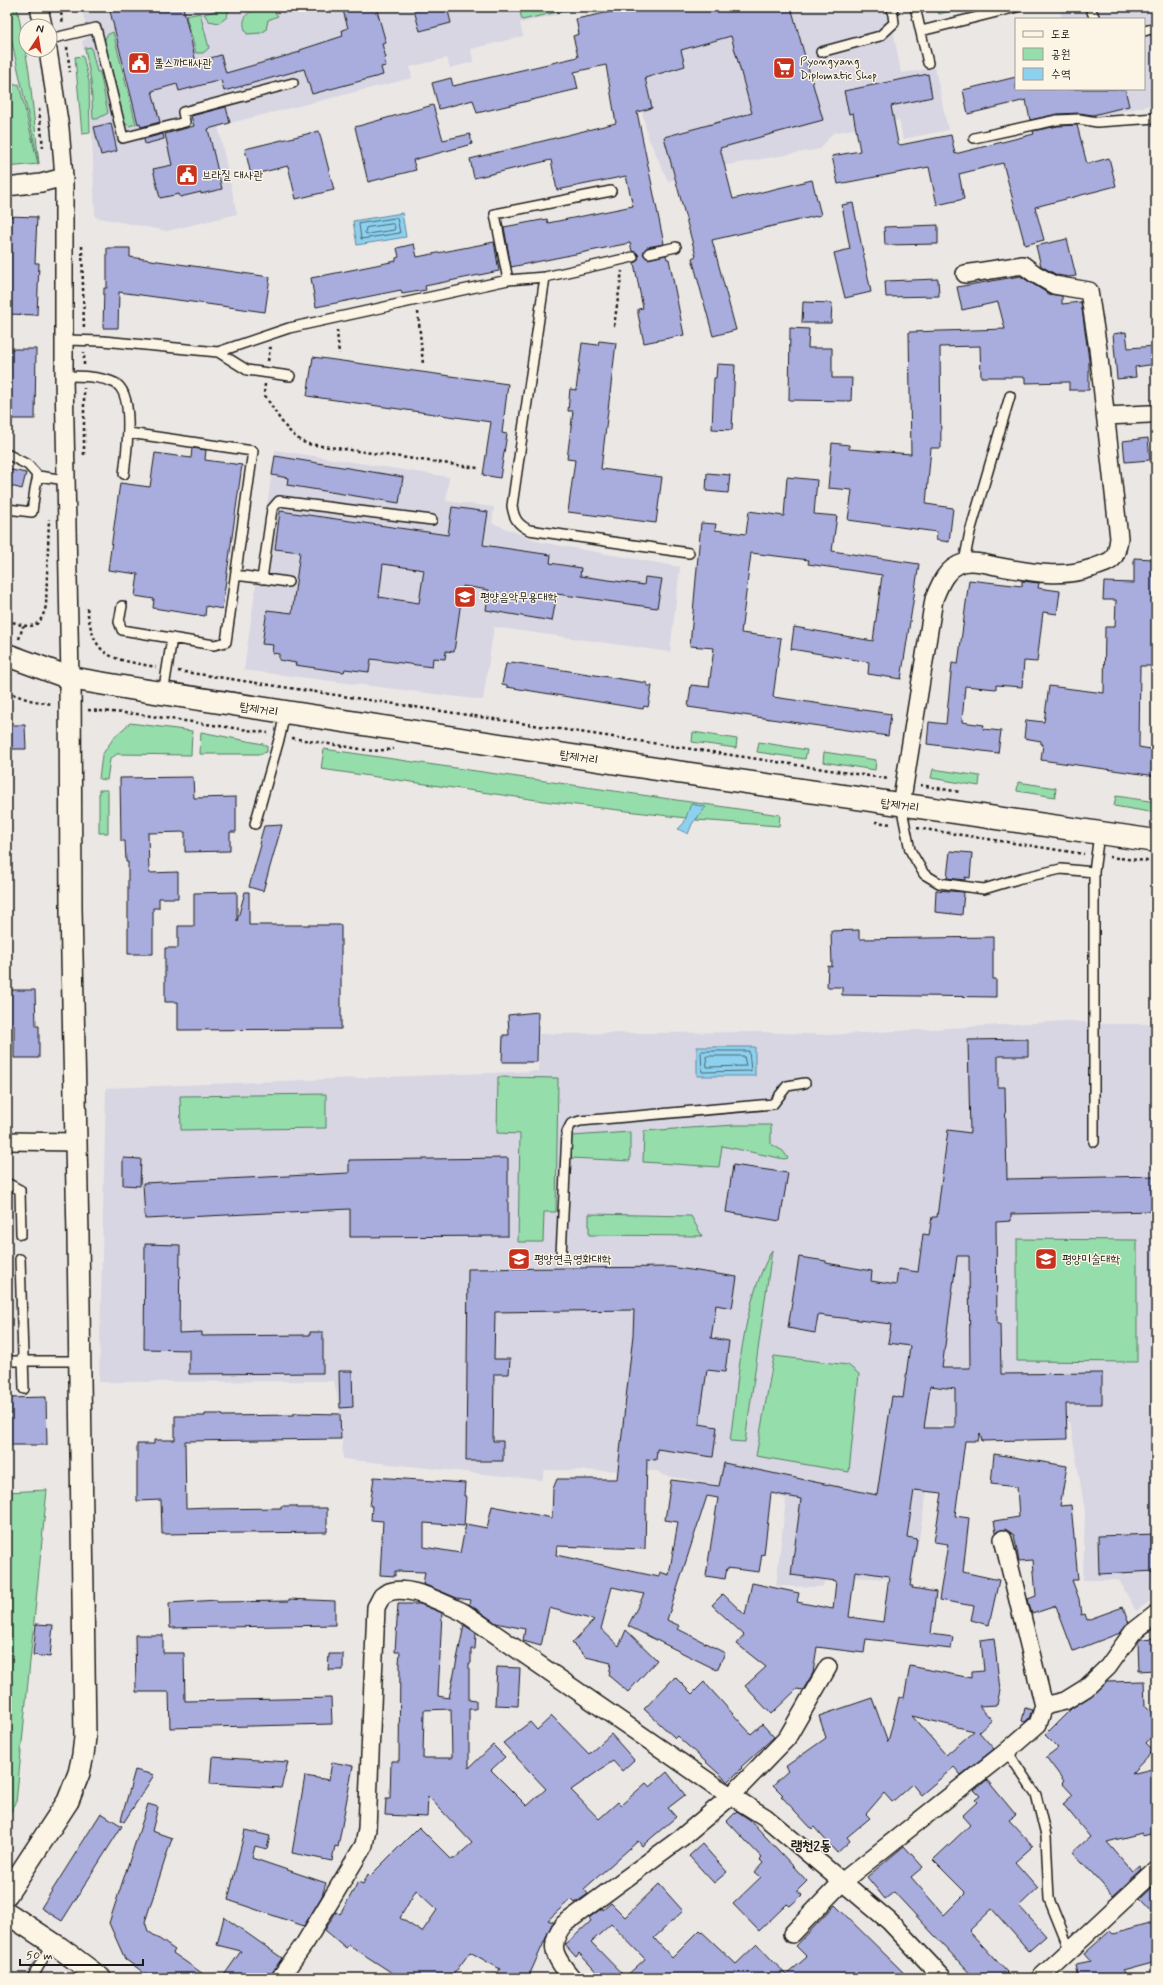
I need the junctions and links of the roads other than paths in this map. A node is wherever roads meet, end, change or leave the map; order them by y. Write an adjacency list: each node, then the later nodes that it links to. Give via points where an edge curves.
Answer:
1 (40, 7): 6 (street)
2 (892, 7): 12 (lane, via 894,23 880,36)
3 (915, 7): 9 (lane)
4 (1016, 7): 9 (lane)
5 (1090, 7): 7 (lane)
6 (42, 18)
7 (1094, 18)
8 (1156, 28): 10 (lane)
9 (921, 31): 14 (lane)
10 (1145, 31)
11 (58, 37): 15 (lane, via 96,28 123,138 185,122 183,112)
12 (821, 52)
13 (49, 58): 18 (street)
14 (928, 63)
15 (293, 83)
16 (1156, 118): 17 (lane, via 1097,122 1079,119 1057,120)
17 (974, 138)
18 (64, 176): 19 (street, via 41,183); 27 (street)
19 (7, 187)
20 (611, 191): 26 (lane, via 495,214)
21 (676, 247): 22 (lane)
22 (649, 253)
23 (633, 257): 25 (lane)
24 (965, 274): 33 (street, via 1023,265 1054,284 1089,291)
25 (545, 277): 26 (lane); 41 (lane, via 512,506 514,518 529,530)
26 (508, 280): 28 (lane, via 289,328)
27 (64, 340): 28 (lane); 29 (street)
28 (218, 352): 30 (lane, via 247,370)
29 (64, 376): 34 (lane, via 84,376 116,384 123,393); 38 (street)
30 (290, 376)
31 (1010, 396): 42 (lane, via 970,532)
32 (1149, 414): 33 (street)
33 (1106, 416): 42 (street, via 1119,538 1117,553 1112,561 1061,575)
34 (129, 433): 36 (lane); 43 (lane, via 253,451)
35 (7, 454): 37 (lane, via 28,465)
36 (124, 474)
37 (38, 476): 38 (lane); 39 (lane, via 32,512)
38 (66, 480): 49 (street)
39 (7, 509)
40 (432, 520): 44 (lane, via 279,501 272,508)
41 (689, 553)
42 (964, 562): 52 (street, via 952,568 942,579 934,599)
43 (236, 575): 44 (lane); 47 (lane, via 226,642 214,645)
44 (262, 578): 45 (lane)
45 (288, 582)
46 (122, 606): 47 (lane, via 119,622 122,630)
47 (172, 638): 50 (lane)
48 (7, 655): 49 (main road, 탑제거리)
49 (70, 678): 50 (main road, 탑제거리); 59 (street)
50 (163, 694): 51 (main road, 탑제거리)
51 (285, 712): 52 (main road, 탑제거리); 53 (lane)
52 (901, 805): 54 (main road, 탑제거리); 56 (lane, via 910,850 924,874 939,883 984,889 1061,869)
53 (255, 824)
54 (1099, 834): 55 (main road, 탑제거리); 56 (lane)
55 (1156, 841)
56 (1094, 872): 60 (lane)
57 (805, 1083): 63 (lane, via 787,1086 773,1104 580,1121 571,1124 567,1132)
58 (7, 1141): 59 (street)
59 (76, 1142): 66 (street)
60 (1094, 1142)
61 (7, 1183): 62 (lane, via 20,1190)
62 (21, 1234)
63 (561, 1255)
64 (20, 1260): 67 (lane)
65 (7, 1361): 67 (lane)
66 (79, 1361): 67 (lane); 77 (street, via 83,1755 68,1801)
67 (23, 1362): 68 (lane)
68 (24, 1389)
69 (1003, 1539): 72 (street)
70 (1156, 1614): 72 (street, via 1133,1632 1108,1667 1086,1688 1065,1701)
71 (828, 1667): 74 (street, via 787,1738)
72 (1044, 1706): 73 (street, via 1038,1724)
73 (1007, 1751): 76 (street); 81 (lane, via 1036,1795 1046,1836 1049,1899)
74 (731, 1796): 76 (street, via 765,1817); 84 (street, via 463,1612 424,1594 397,1590 383,1596 376,1607 367,1829 364,1845 305,1943); 85 (street, via 681,1838 564,1924 556,1933 555,1956)
75 (1156, 1870): 81 (street)
76 (843, 1880): 79 (street); 86 (street, via 889,1921)
77 (7, 1894)
78 (7, 1913): 80 (street)
79 (792, 1934)
80 (52, 1943): 82 (lane); 83 (street)
81 (1070, 1951): 87 (street)
82 (32, 1978)
83 (100, 1978)
84 (280, 1978)
85 (572, 1978)
86 (943, 1978)
87 (1040, 1978)

